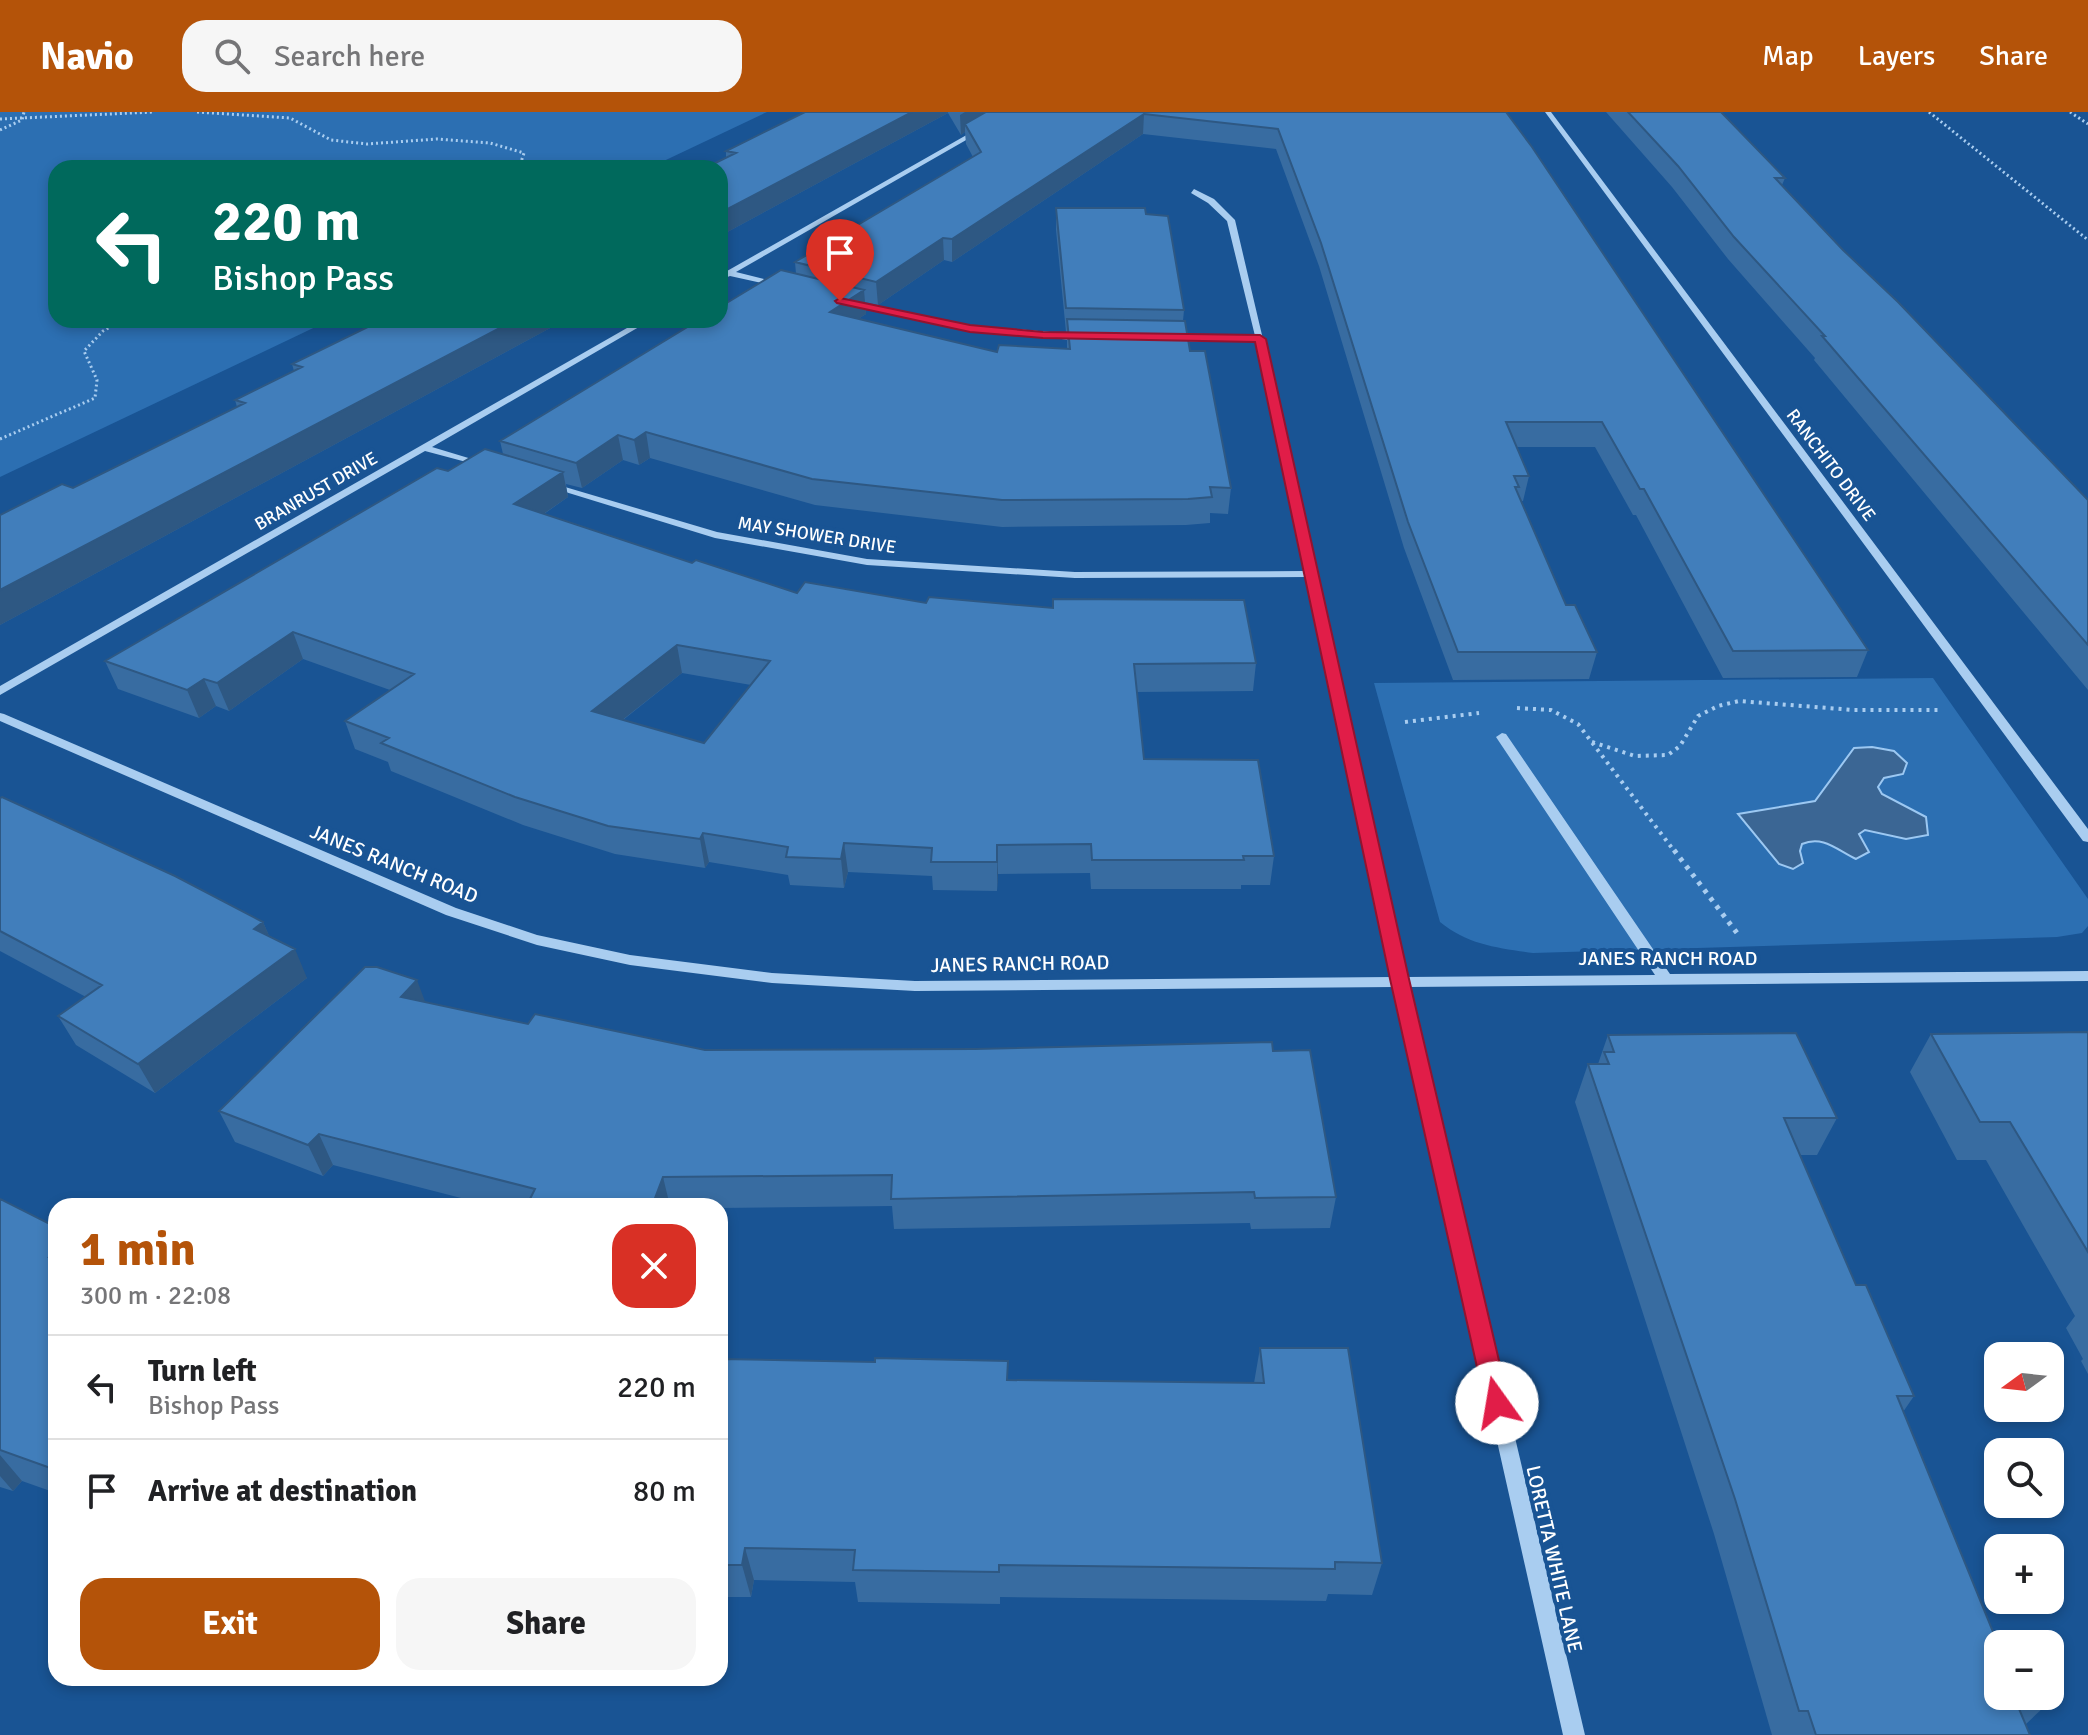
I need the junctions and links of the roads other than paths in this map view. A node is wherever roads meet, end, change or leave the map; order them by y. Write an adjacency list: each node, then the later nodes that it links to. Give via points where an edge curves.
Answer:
1 (1012, 112): 4 (street)
2 (1548, 112): 18 (street, RANCHITO DRIVE)
3 (1194, 191): 10 (street, LORETTA WHITE LANE, via 1231,220)
4 (729, 273): 5 (street)
5 (793, 289)
6 (844, 302): 8 (street, via 970,328)
7 (633, 328): 11 (street, BRANRUST DRIVE)
8 (1102, 338)
9 (1163, 338): 10 (street)
10 (1260, 339): 14 (street, LORETTA WHITE LANE)
11 (424, 448): 12 (street); 15 (street, BRANRUST DRIVE)
12 (497, 469)
13 (540, 482): 14 (street, MAY SHOWER DRIVE, via 715,535 867,562 1075,575)
14 (1313, 574): 21 (street, LORETTA WHITE LANE)
15 (0, 691)
16 (0, 717): 21 (street, JANES RANCH ROAD, via 437,907 533,939 618,959 806,981 915,986)
17 (1502, 737): 20 (street)
18 (2088, 838)
19 (2088, 976): 20 (street, JANES RANCH ROAD)
20 (1665, 978): 21 (street, JANES RANCH ROAD)
21 (1400, 979): 22 (street, LORETTA WHITE LANE)
22 (1574, 1735)

